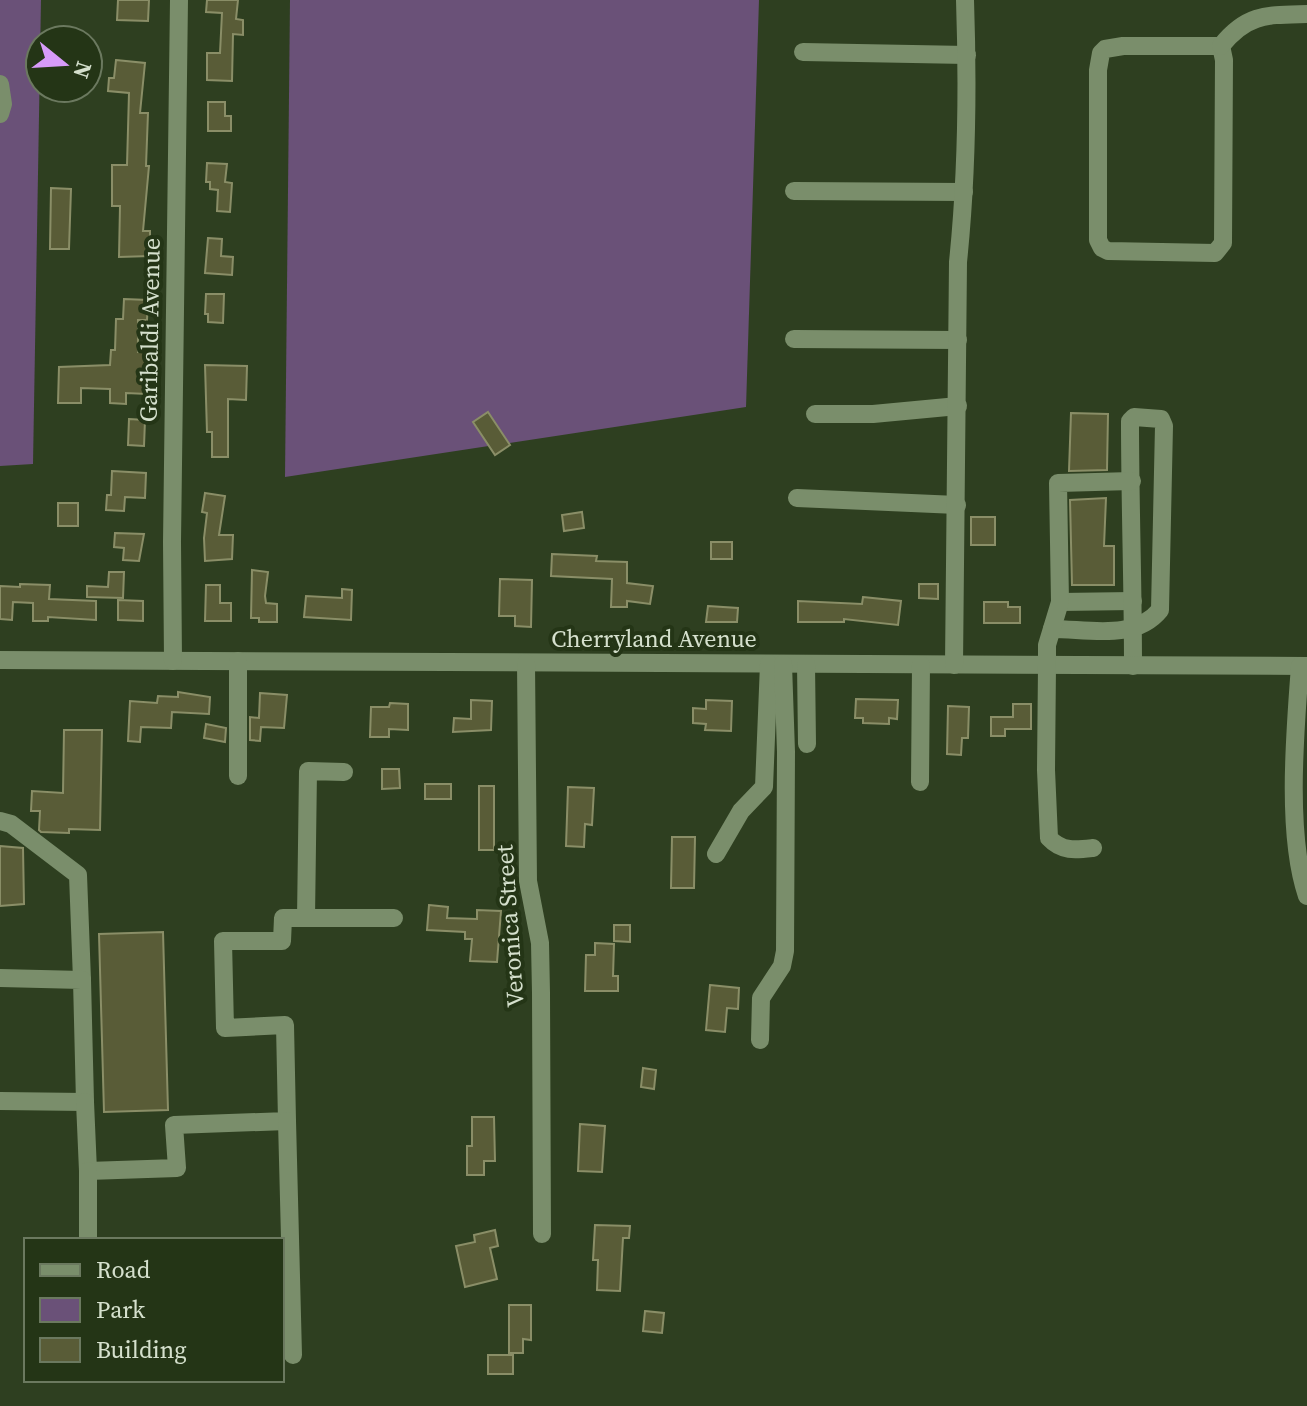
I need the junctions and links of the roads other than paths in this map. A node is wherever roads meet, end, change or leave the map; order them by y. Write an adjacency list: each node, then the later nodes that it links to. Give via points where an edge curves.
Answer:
1 (179, 0): 23 (street, Garibaldi Avenue)
2 (965, 0): 6 (street)
3 (1307, 14): 4 (street, via 1249,20)
4 (1221, 46): 4 (street, via 1221,248 1215,253 1162,254 1102,248 1097,180 1101,53 1123,46)
5 (803, 52): 6 (street)
6 (967, 55): 10 (street)
7 (0, 84): 8 (street)
8 (0, 114)
9 (794, 191): 10 (street)
10 (964, 192): 12 (street)
11 (794, 339): 12 (street)
12 (958, 340): 13 (street)
13 (958, 406): 14 (street); 17 (street)
14 (815, 414)
15 (1132, 481): 18 (street); 19 (street, via 1058,483); 21 (street, via 1131,418 1161,419 1162,600 1155,617)
16 (797, 498): 17 (street)
17 (957, 505): 29 (street)
18 (1133, 601): 19 (street); 21 (street)
19 (1060, 602): 20 (street)
20 (1052, 629): 21 (street); 30 (street)
21 (1133, 630): 31 (street)
22 (0, 660): 23 (street, Cherryland Avenue)
23 (173, 661): 24 (street, Cherryland Avenue)
24 (238, 661): 25 (street, Cherryland Avenue); 35 (street)
25 (526, 663): 26 (street, Cherryland Avenue); 50 (street, Veronica Street, via 528,881 540,955)
26 (776, 664): 27 (street, Cherryland Avenue); 39 (street, via 764,787 741,811); 45 (street, via 786,752 785,951 782,966 761,998)
27 (806, 664): 28 (street, Cherryland Avenue); 33 (street)
28 (921, 665): 29 (street, Cherryland Avenue); 36 (street)
29 (954, 665): 30 (street, Cherryland Avenue)
30 (1047, 666): 31 (street, Cherryland Avenue); 38 (street, via 1049,838 1064,849)
31 (1133, 666): 32 (street, Cherryland Avenue)
32 (1303, 666): 40 (street, via 1295,803 1297,853)
33 (807, 744)
34 (344, 772): 41 (street, via 308,771)
35 (238, 776)
36 (920, 782)
37 (0, 821): 44 (street, via 78,875)
38 (1093, 848)
39 (716, 854)
40 (1307, 896)
41 (306, 918): 42 (street); 48 (street, via 283,918 282,941 223,941 225,1028 285,1025)
42 (394, 918)
43 (0, 978): 44 (street)
44 (82, 980): 47 (street)
45 (760, 1040)
46 (0, 1101): 47 (street)
47 (85, 1102): 49 (street)
48 (287, 1121): 49 (street, via 174,1125 177,1168); 52 (street)
49 (88, 1171): 51 (street)
50 (542, 1234)
51 (88, 1238)
52 (293, 1355)

